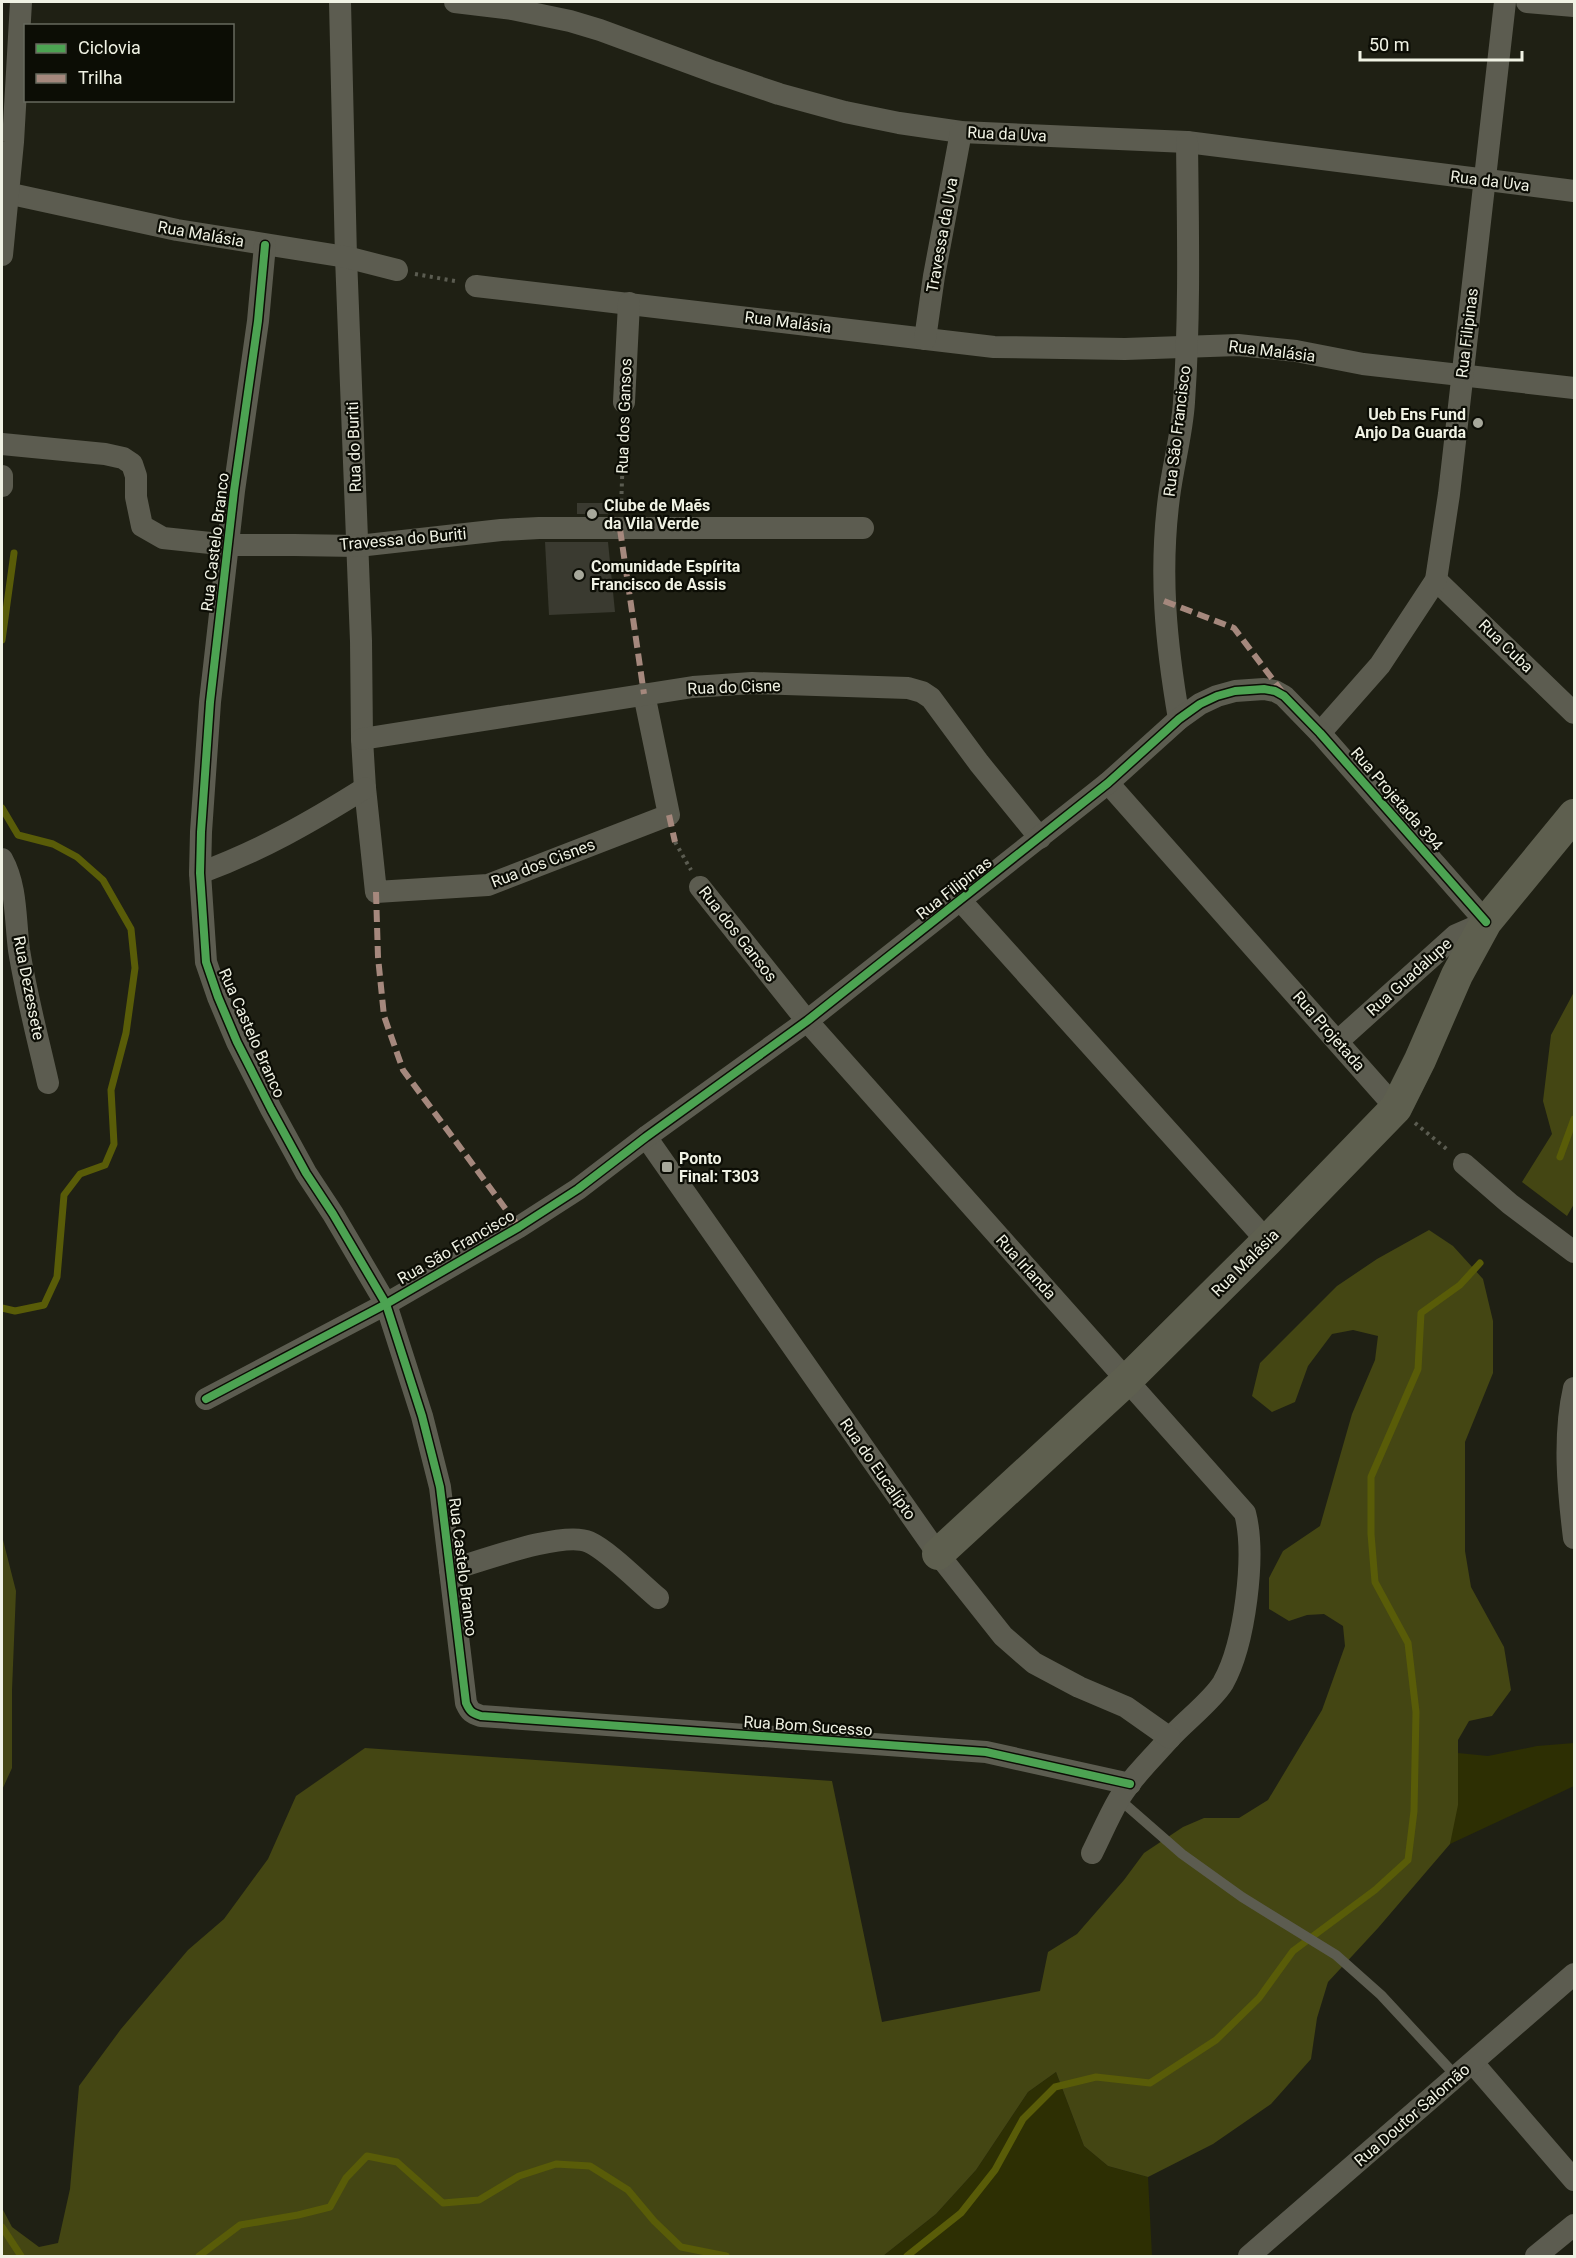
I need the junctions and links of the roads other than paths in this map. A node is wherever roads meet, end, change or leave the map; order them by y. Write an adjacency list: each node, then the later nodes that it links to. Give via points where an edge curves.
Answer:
1 (21, 2): 7 (street)
2 (340, 2): 15 (street, Rua do Buriti)
3 (455, 2): 8 (street, Rua da Uva, via 512,9 600,30 714,72 845,112)
4 (1505, 2): 10 (street, Rua Filipinas)
5 (1527, 2): 6 (street)
6 (1575, 6)
7 (10, 76): 12 (street)
8 (961, 132): 9 (street, Rua da Uva); 19 (street, Travessa da Uva)
9 (1187, 142): 10 (street, Rua da Uva); 20 (street, Rua São Francisco)
10 (1485, 180): 11 (street, Rua da Uva); 21 (street, Rua Filipinas)
11 (1575, 191)
12 (5, 192): 13 (street, Rua Malásia); 14 (street)
13 (265, 245): 15 (street, Rua Malásia); 28 (street, Rua Castelo Branco)
14 (2, 255)
15 (346, 257): 16 (street, Rua Malásia); 29 (street, Rua do Buriti)
16 (397, 270)
17 (476, 286): 18 (street, Rua Malásia)
18 (629, 303): 19 (street, Rua Malásia); 23 (street, Rua dos Gansos)
19 (925, 339): 20 (street, Rua Malásia, via 994,347)
20 (1187, 346): 21 (street, Rua Malásia, via 1267,347); 34 (street, Rua São Francisco, via 1184,404 1169,496 1163,571 1168,654)
21 (1462, 376): 22 (street, Rua Malásia); 30 (street, Rua Filipinas)
22 (1575, 388)
23 (624, 402)
24 (2, 444): 28 (street, Travessa do Buriti, via 123,458 132,464 136,476 142,526 163,538)
25 (2, 476): 26 (street)
26 (2, 486)
27 (863, 528): 29 (street, Travessa do Buriti, via 501,530)
28 (229, 545): 29 (street, Travessa do Buriti); 42 (street, Rua Castelo Branco, via 210,702)
29 (358, 546): 36 (street, Rua do Buriti)
30 (1436, 580): 33 (street, Rua Cuba); 35 (street, Rua Filipinas, via 1380,665)
31 (644, 694): 36 (street, Rua do Cisne); 40 (street, Rua do Cisne, via 752,683 908,688 922,692 944,714); 44 (street, Rua dos Cisnes, via 669,815 488,885)
32 (1284, 696): 34 (street, Rua Filipinas, via 1264,689 1235,691 1200,704); 35 (street, Rua Projetada 394)
33 (1575, 713)
34 (1179, 719): 37 (street, Rua Filipinas)
35 (1320, 732): 46 (street, Rua Projetada 394)
36 (362, 739): 38 (street, Rua do Buriti)
37 (1108, 783): 40 (street, Rua Filipinas); 49 (street, Rua Projetada)
38 (364, 788): 42 (street, via 294,831); 44 (street, Rua do Buriti)
39 (1575, 815): 46 (street, Rua Malásia)
40 (1040, 838): 45 (street, Rua Filipinas)
41 (2, 859): 47 (street, Rua Dezessete, via 13,892)
42 (200, 873): 56 (street, Rua Castelo Branco, via 206,962 222,1006 301,1164)
43 (700, 886): 48 (street, Rua dos Gansos)
44 (376, 892)
45 (960, 900): 48 (street, Rua Filipinas); 54 (street)
46 (1486, 922): 49 (street, Rua Guadalupe, via 1456,935); 51 (street, Rua Malásia, via 1457,975)
47 (10, 952): 50 (street, Rua Dezessete)
48 (807, 1022): 52 (street, Rua Filipinas); 57 (street, Rua Irlanda)
49 (1338, 1041): 51 (street, Rua Projetada)
50 (48, 1083)
51 (1396, 1108): 54 (street, Rua Malásia)
52 (646, 1137): 56 (street, Rua São Francisco, via 578,1189 519,1227); 61 (street, Rua do Eucalípto)
53 (1464, 1164): 55 (street)
54 (1267, 1241): 57 (street, Rua Malásia)
55 (1575, 1252)
56 (386, 1304): 59 (street, Rua São Francisco); 62 (street, Rua Castelo Branco, via 440,1487)
57 (1127, 1380): 61 (street, Rua Malásia); 65 (street, Rua Irlanda, via 1245,1513 1250,1531 1251,1565 1232,1664 1222,1685)
58 (1575, 1388): 60 (street, via 1568,1442)
59 (206, 1399)
60 (1575, 1538)
61 (938, 1554): 65 (street, Rua do Eucalípto, via 1003,1636 1034,1663 1126,1707)
62 (450, 1570): 63 (street, via 561,1539 580,1539 598,1548); 64 (street, Rua Castelo Branco, via 466,1703 472,1713)
63 (658, 1598)
64 (481, 1716): 66 (street, Rua Bom Sucesso, via 986,1752)
65 (1170, 1738): 66 (street)
66 (1125, 1791): 67 (street); 69 (lane, via 1182,1854 1242,1897 1336,1954)
67 (1092, 1852)
68 (1575, 1974): 69 (street, Rua Doutor Salomão)
69 (1465, 2070): 70 (street); 72 (street, Rua Doutor Salomão)
70 (1575, 2180)
71 (1575, 2225): 73 (street)
72 (1249, 2256)
73 (1536, 2256)

